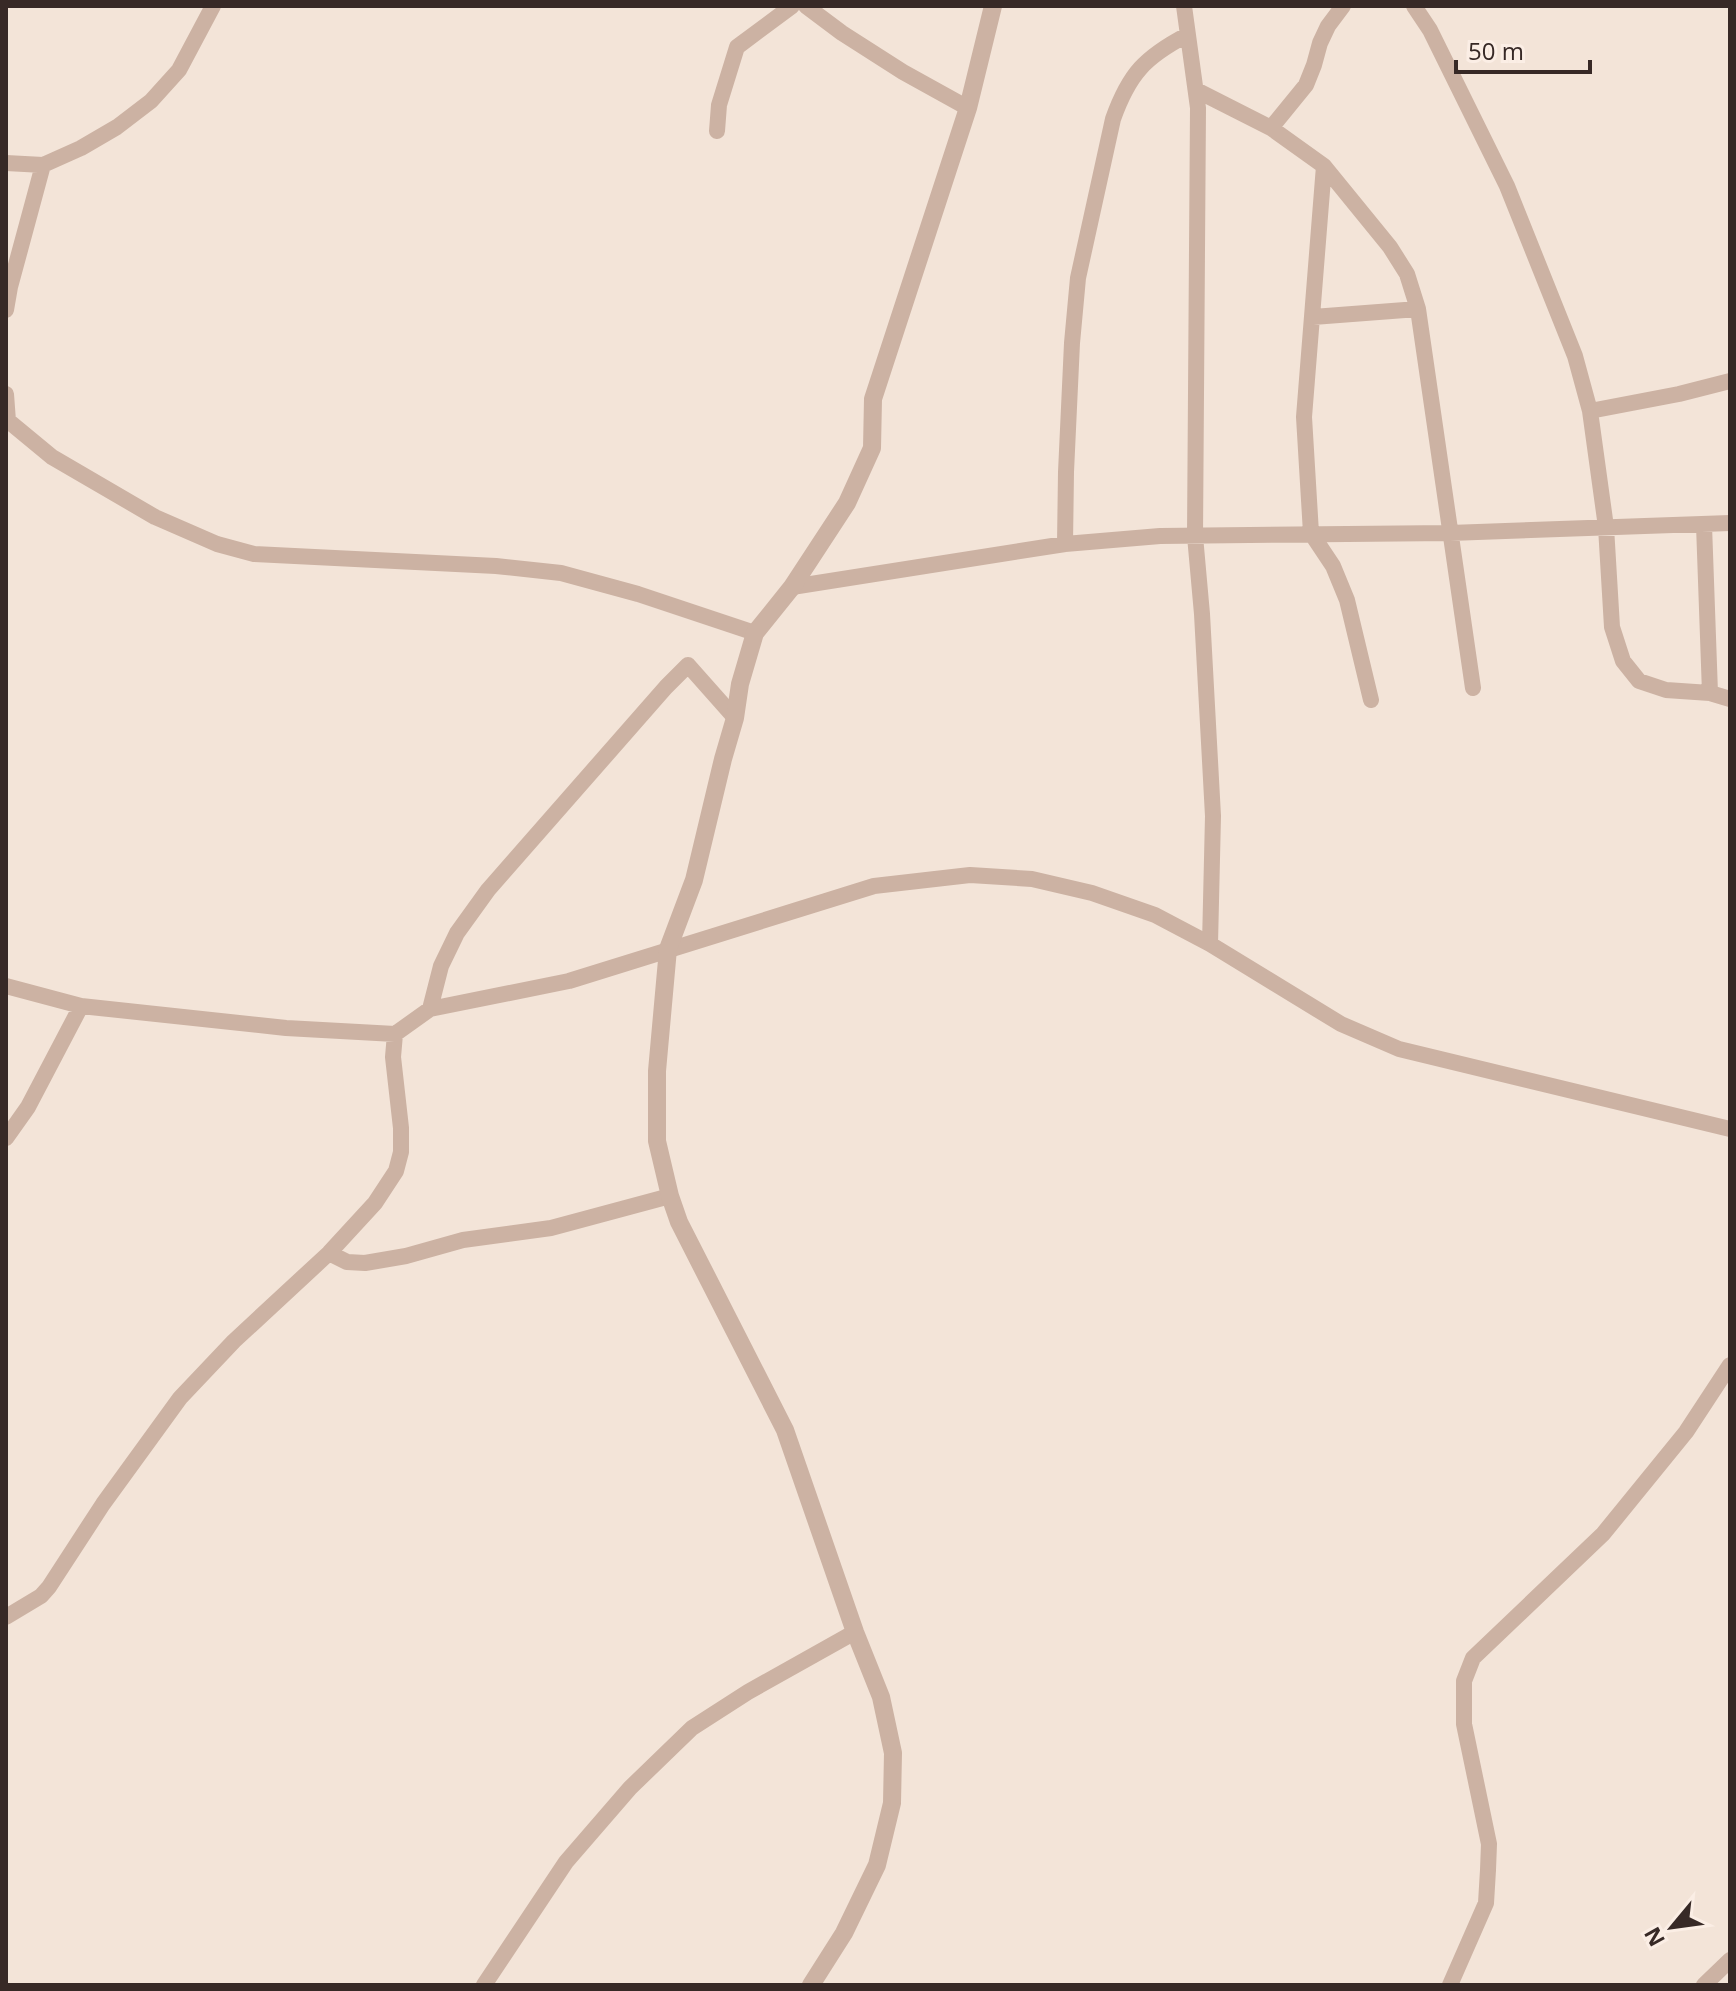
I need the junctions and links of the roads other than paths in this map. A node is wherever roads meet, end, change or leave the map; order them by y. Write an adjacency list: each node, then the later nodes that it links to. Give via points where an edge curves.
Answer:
1 (213, 6): 14 (street, via 179,70 151,101 117,127)
2 (792, 6): 12 (street, via 737,47 719,105)
3 (806, 6): 10 (street, via 903,72)
4 (993, 6): 10 (street)
5 (1184, 6): 8 (street)
6 (1343, 6): 11 (street, via 1320,43 1306,85)
7 (1414, 6): 21 (street, via 1507,186 1575,356)
8 (1187, 35): 9 (street); 29 (street, via 1138,69 1113,119 1078,278)
9 (1196, 90): 11 (street); 28 (street)
10 (968, 108): 30 (street, via 873,399 872,448 847,503)
11 (1271, 128): 15 (street)
12 (717, 131)
13 (6, 163): 14 (street)
14 (43, 165): 17 (street)
15 (1324, 166): 16 (street, via 1390,247 1407,274); 18 (street)
16 (1418, 309): 18 (street); 27 (street)
17 (6, 310)
18 (1313, 317): 26 (street, via 1304,417)
19 (1730, 381): 21 (street)
20 (6, 394): 22 (street)
21 (1590, 411): 25 (street)
22 (7, 420): 31 (street, via 52,457 155,517 217,544 254,554 561,573)
23 (1730, 523): 24 (street)
24 (1704, 525): 25 (street); 33 (street)
25 (1606, 527): 27 (street); 33 (street, via 1612,627 1623,661 1639,681 1666,690)
26 (1311, 533): 27 (street); 28 (street); 35 (street, via 1347,600)
27 (1450, 533): 32 (street)
28 (1195, 536): 29 (street); 37 (street, via 1213,816)
29 (1065, 544): 30 (street)
30 (792, 587): 31 (street)
31 (755, 633): 36 (street)
32 (1473, 688)
33 (1710, 693): 34 (street)
34 (1730, 699)
35 (1371, 700)
36 (735, 718): 38 (street, via 694,880); 41 (street, via 688,665 488,890 457,933 441,966)
37 (1210, 944): 38 (street, via 1155,915 1092,893 1032,879 970,875 874,886); 43 (street, via 1341,1024 1399,1049)
38 (668, 949): 41 (street, via 569,981); 45 (street, via 657,1071 657,1141)
39 (6, 986): 40 (street)
40 (81, 1006): 42 (street); 44 (street)
41 (430, 1009): 42 (street)
42 (395, 1034): 46 (street, via 401,1128 396,1171)
43 (1730, 1129)
44 (6, 1138)
45 (670, 1196): 46 (street, via 551,1228 463,1240 365,1263); 49 (street, via 785,1430)
46 (329, 1253): 48 (street, via 180,1398 49,1587)
47 (1730, 1365): 53 (street, via 1686,1432 1603,1534 1473,1658 1464,1681 1464,1724 1489,1844 1486,1903)
48 (6, 1617)
49 (855, 1632): 51 (street, via 692,1728 630,1788 566,1862); 52 (street, via 881,1697 893,1753 892,1803 877,1865)
50 (1730, 1960): 54 (street)
51 (484, 1985)
52 (811, 1985)
53 (1450, 1985)
54 (1704, 1985)

